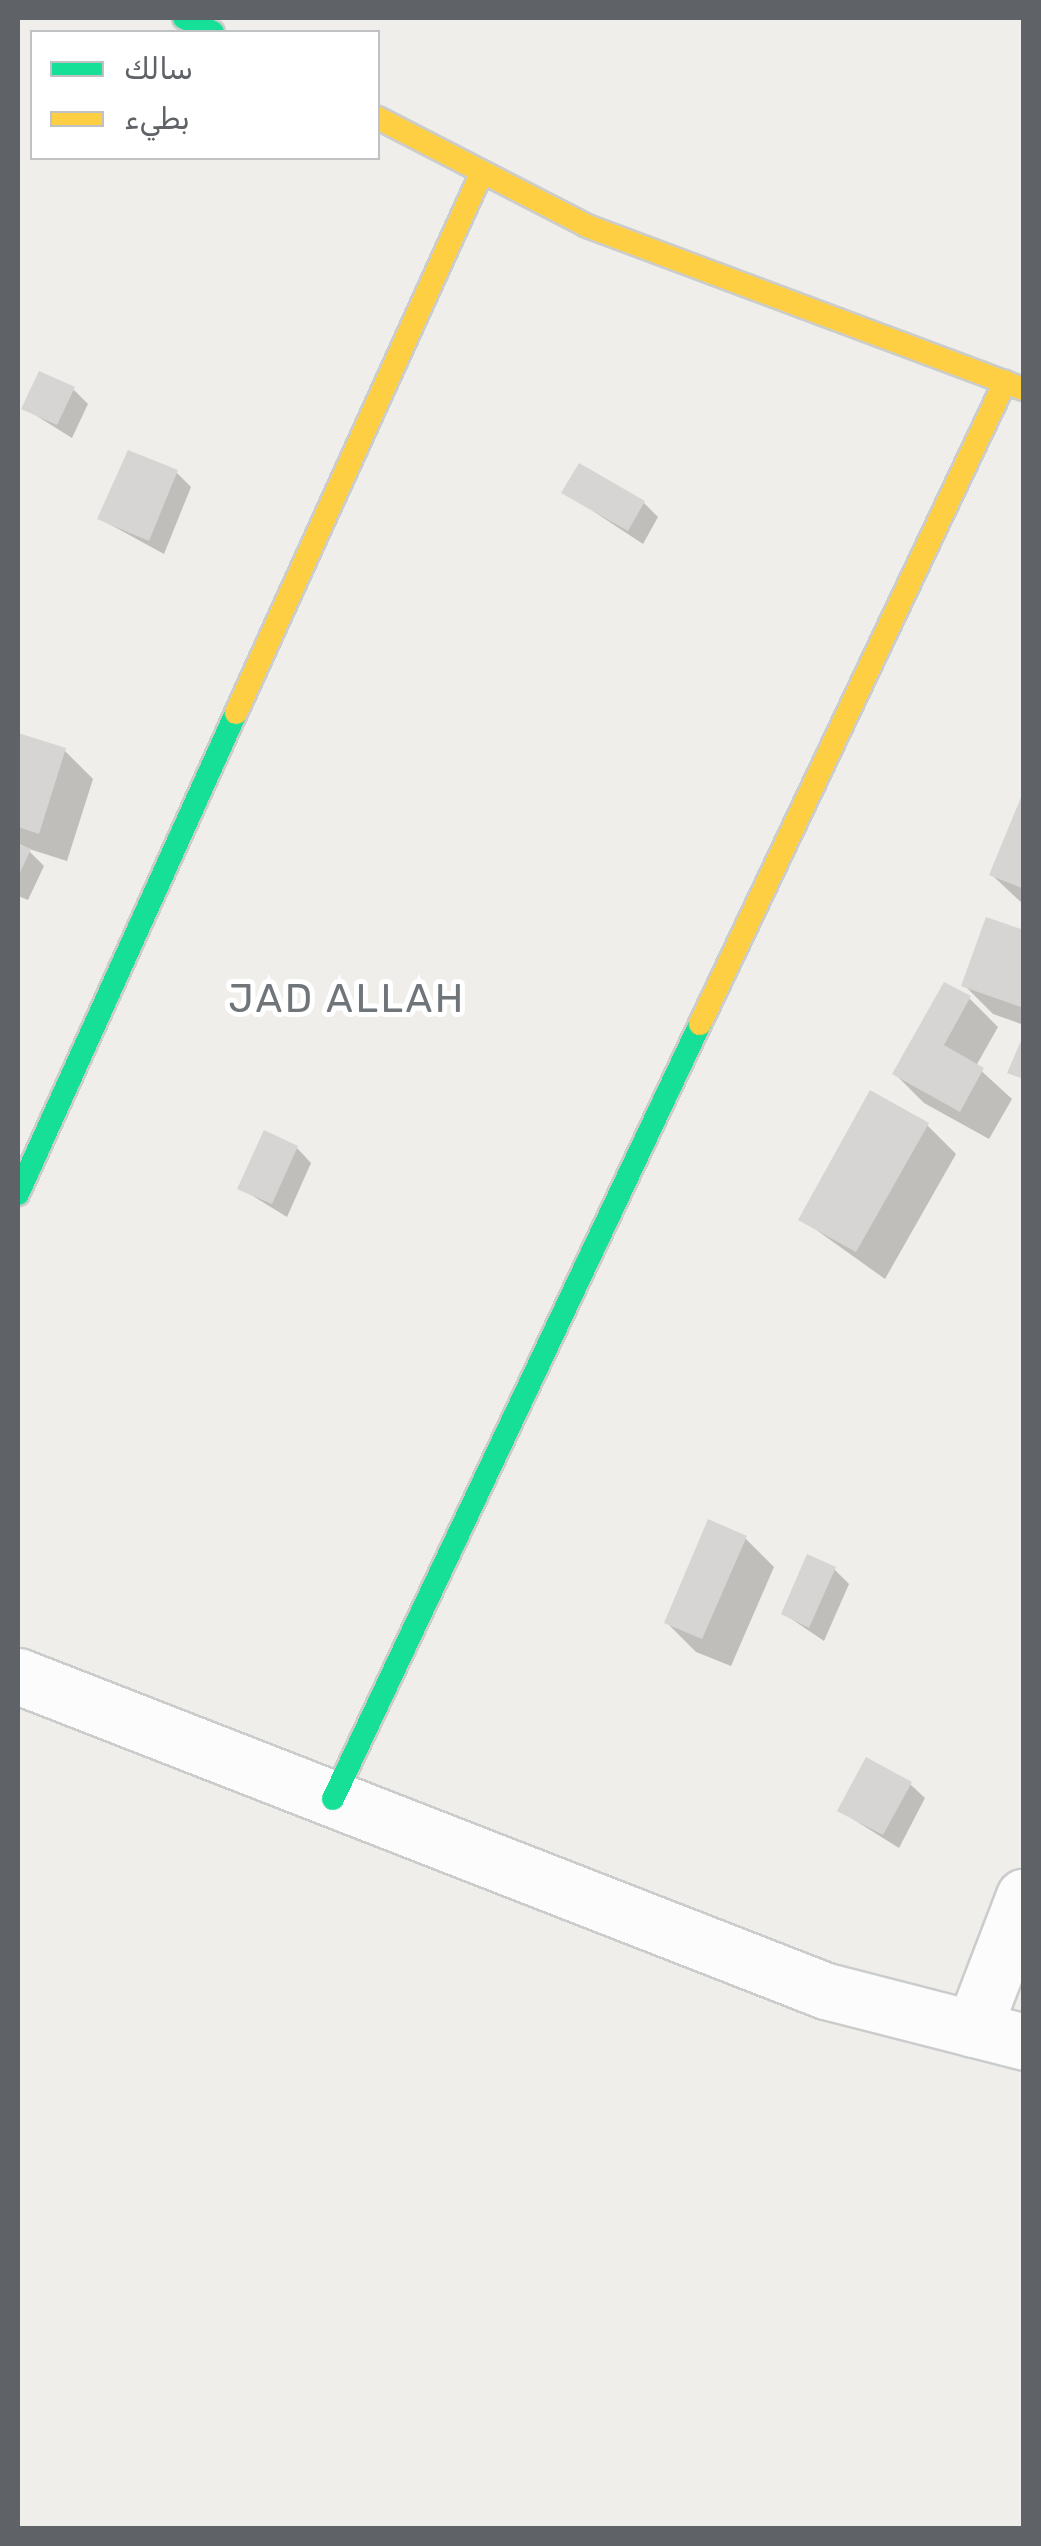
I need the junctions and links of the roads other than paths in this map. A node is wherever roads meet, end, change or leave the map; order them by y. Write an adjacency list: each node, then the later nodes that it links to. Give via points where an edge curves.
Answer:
1 (184, 18): 2 (street)
2 (209, 30)
3 (380, 119): 4 (street)
4 (482, 172): 5 (street, via 587,226); 6 (street)
5 (1014, 386): 8 (street)
6 (18, 1194)
7 (18, 1676): 8 (street)
8 (334, 1799): 10 (street, via 826,1991)
9 (1024, 1896): 10 (street)
10 (998, 2036)

